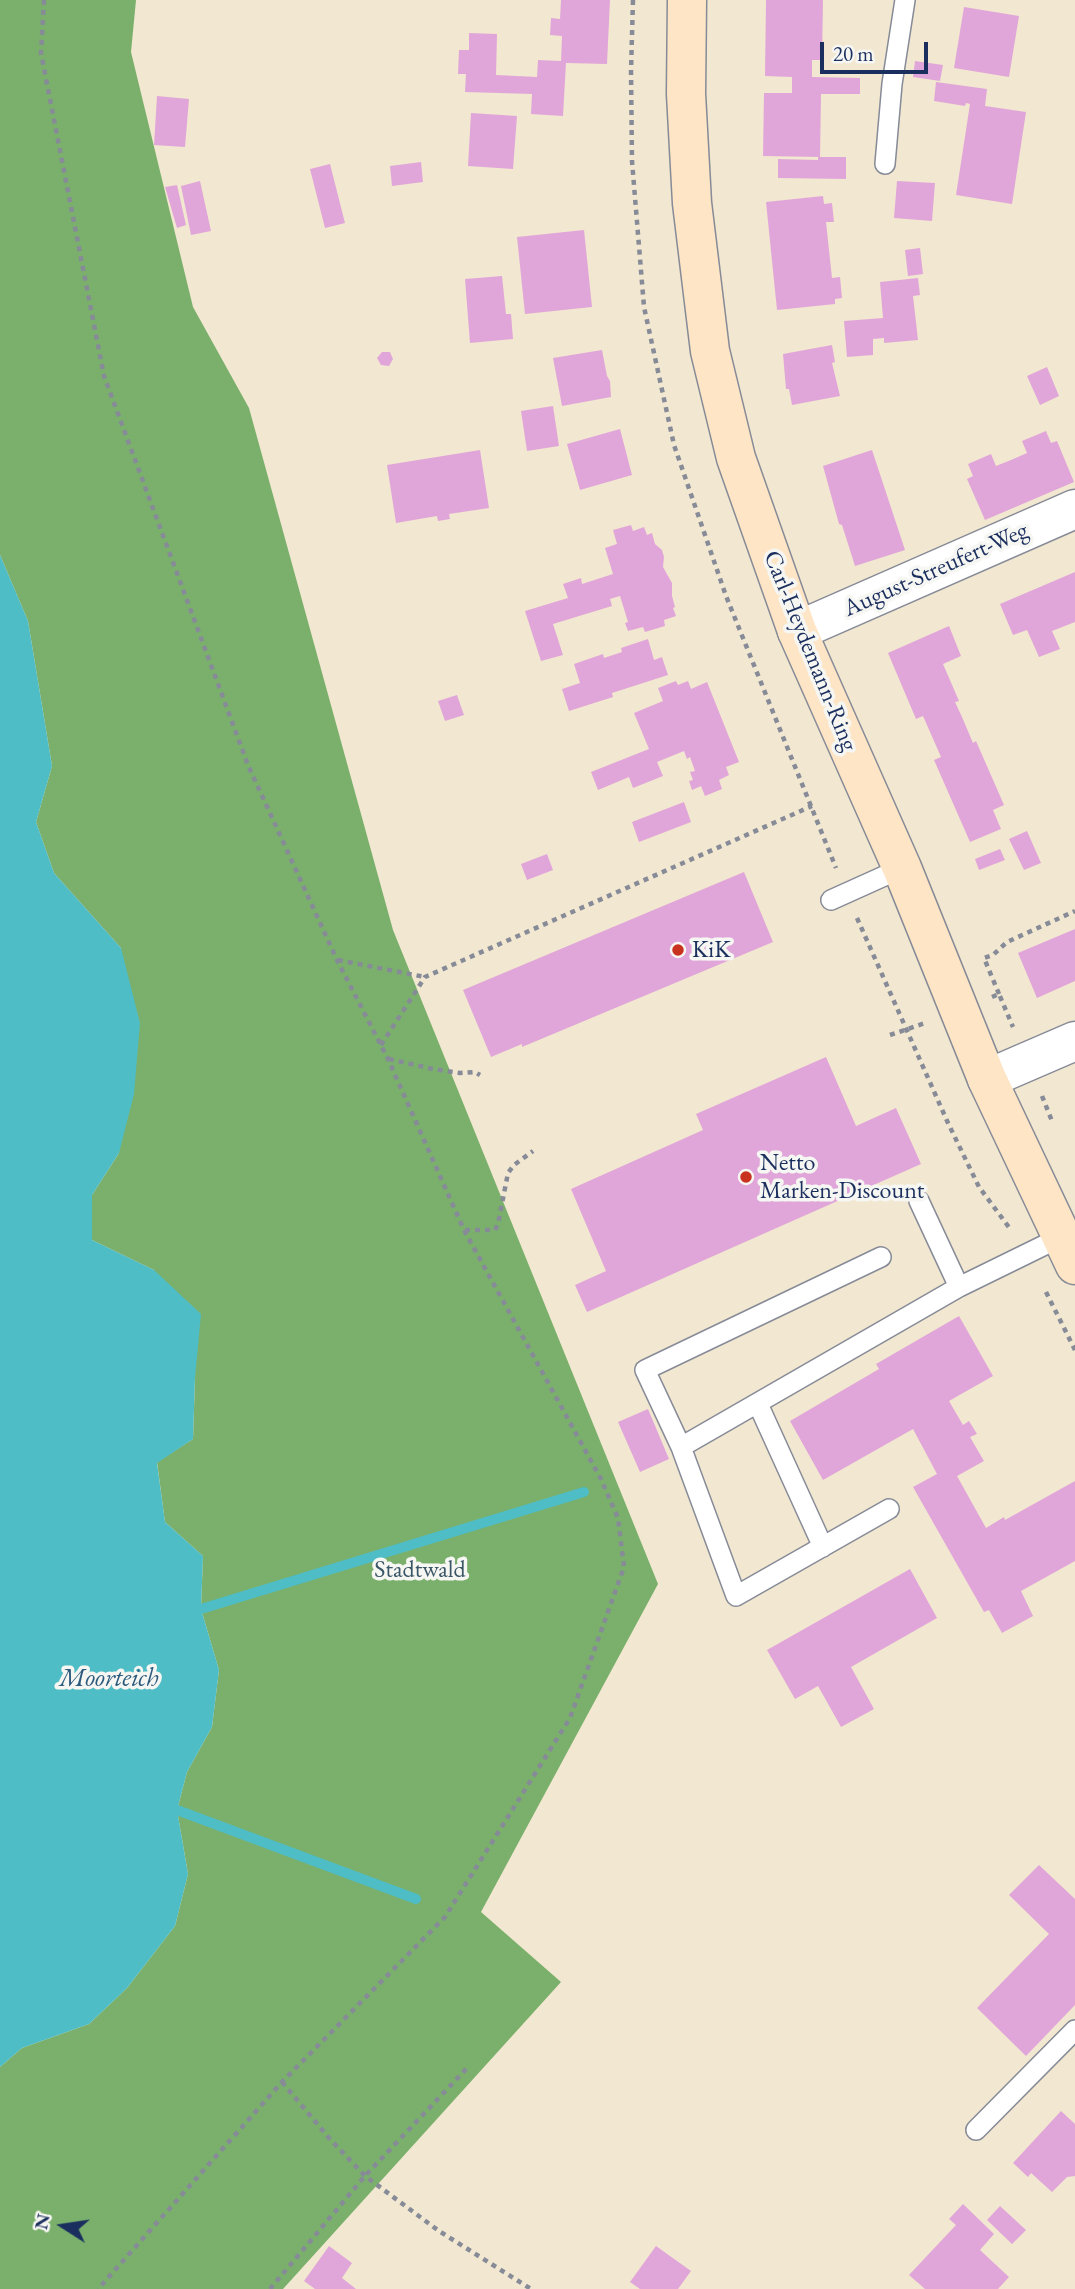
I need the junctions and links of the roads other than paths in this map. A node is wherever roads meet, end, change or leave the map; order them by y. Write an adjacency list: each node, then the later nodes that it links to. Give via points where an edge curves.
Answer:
1 (687, 0): 5 (main road, Carl-Heydemann-Ring, via 692,203 710,351 736,458)
2 (905, 0): 3 (lane)
3 (885, 164)
4 (1075, 509): 5 (street, August-Streufert-Weg)
5 (797, 631): 6 (main road, Carl-Heydemann-Ring)
6 (902, 868): 7 (lane); 9 (main road, Carl-Heydemann-Ring)
7 (839, 897)
8 (1075, 1041): 9 (street)
9 (988, 1079): 11 (main road, Carl-Heydemann-Ring)
10 (919, 1201): 13 (lane)
11 (1068, 1251): 13 (lane, via 1027,1254)
12 (881, 1257): 15 (lane, via 645,1370)
13 (959, 1287): 14 (lane)
14 (758, 1404): 15 (lane); 17 (lane)
15 (681, 1447): 17 (lane, via 736,1596)
16 (889, 1509): 17 (lane)
17 (823, 1546)
18 (1075, 2030): 19 (lane)
19 (976, 2130)

